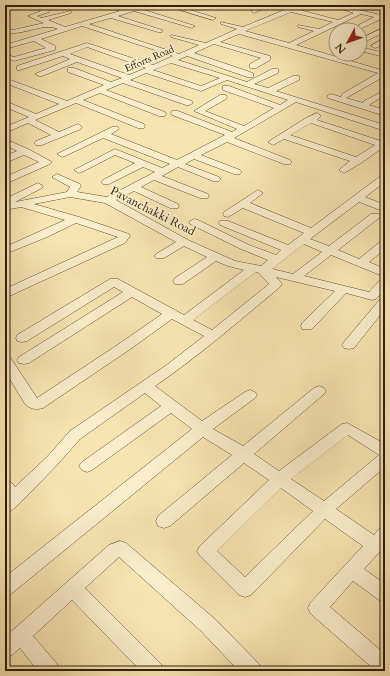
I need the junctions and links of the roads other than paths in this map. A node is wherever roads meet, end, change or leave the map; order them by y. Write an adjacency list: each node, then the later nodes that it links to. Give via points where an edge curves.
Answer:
1 (52, 5): 22 (street, via 40,8 47,11 31,16)
2 (109, 5): 14 (street)
3 (148, 5): 11 (street)
4 (167, 5): 17 (street)
5 (268, 5): 15 (street)
6 (272, 5): 13 (street)
7 (301, 5): 13 (street, Efforts Road)
8 (330, 5): 10 (street)
9 (214, 6): 17 (street)
10 (338, 7): 12 (street); 20 (street)
11 (134, 9): 14 (street); 28 (street)
12 (360, 9): 18 (street, via 369,15); 23 (street)
13 (288, 10): 20 (street); 35 (street, Efforts Road)
14 (126, 11): 19 (street)
15 (254, 11)
16 (69, 12): 22 (street)
17 (197, 14): 21 (street)
18 (381, 15): 24 (street)
19 (112, 16): 27 (street); 36 (street)
20 (317, 16): 23 (street)
21 (213, 18)
22 (41, 20): 26 (street)
23 (339, 22)
24 (367, 22)
25 (223, 23): 35 (street)
26 (50, 24): 32 (street); 34 (street, via 13,32)
27 (81, 24): 30 (street); 32 (street)
28 (192, 26)
29 (300, 26): 37 (street)
30 (93, 28): 38 (street); 41 (street)
31 (327, 28): 37 (street)
32 (64, 29): 45 (street)
33 (385, 29): 39 (street)
34 (5, 30)
35 (240, 30): 50 (street, Efforts Road); 52 (street)
36 (160, 31)
37 (320, 31): 52 (street)
38 (82, 32)
39 (377, 34): 42 (street); 46 (street)
40 (15, 35): 44 (street)
41 (113, 35): 47 (street); 48 (street)
42 (385, 35)
43 (173, 36): 50 (street)
44 (5, 37)
45 (34, 38): 53 (street); 64 (street, via 52,48 14,59)
46 (368, 38)
47 (102, 39)
48 (132, 41): 51 (street); 54 (street)
49 (385, 41): 56 (street)
50 (210, 44): 57 (street); 59 (street, Efforts Road)
51 (122, 45)
52 (291, 45): 62 (street)
53 (5, 47)
54 (151, 47): 58 (street); 65 (street)
55 (368, 49): 56 (street)
56 (374, 49): 63 (street); 70 (street)
57 (242, 50): 61 (street, via 249,46); 66 (street); 71 (street, via 267,58)
58 (140, 51)
59 (187, 53): 65 (street, Efforts Road); 78 (street)
60 (63, 54): 67 (street); 72 (street); 73 (street, via 87,45)
61 (276, 54)
62 (328, 54)
63 (385, 55)
64 (5, 56)
65 (179, 56): 68 (street, Efforts Road)
66 (233, 56)
67 (77, 59): 77 (street); 82 (street)
68 (171, 60): 73 (street, Efforts Road); 80 (street)
69 (349, 62): 70 (street)
70 (354, 64): 75 (street)
71 (253, 66)
72 (15, 69)
73 (148, 69): 80 (street, via 201,89); 82 (street, Efforts Road)
74 (71, 70): 85 (street)
75 (385, 70): 89 (street)
76 (275, 71): 84 (street)
77 (39, 74)
78 (250, 75)
79 (27, 78): 83 (street)
80 (226, 78): 84 (street)
81 (296, 78): 87 (street)
82 (126, 79): 85 (street, Efforts Road); 92 (street)
83 (8, 83): 91 (street)
84 (248, 84): 87 (street)
85 (110, 85): 86 (street, Efforts Road)
86 (99, 90): 91 (street, Efforts Road); 98 (street)
87 (269, 91): 90 (street)
88 (385, 92): 100 (street)
89 (338, 97): 95 (street); 97 (street)
90 (296, 99): 94 (street); 95 (street)
91 (71, 102): 99 (street, Efforts Road); 103 (street)
92 (190, 103)
93 (5, 104): 99 (street)
94 (281, 108): 107 (street); 107 (street, via 225,93 198,111)
95 (325, 109): 100 (street); 102 (street)
96 (175, 113): 111 (street)
97 (385, 113)
98 (162, 114)
99 (37, 116): 101 (street, Efforts Road)
100 (346, 116): 105 (street)
101 (28, 120): 108 (street, Efforts Road); 110 (street)
102 (310, 120): 112 (street); 116 (street)
103 (141, 126)
104 (78, 127): 110 (street)
105 (385, 128)
106 (115, 129): 109 (street)
107 (244, 129): 111 (street)
108 (5, 130)
109 (104, 134): 118 (street); 124 (street)
110 (58, 135): 115 (street)
111 (229, 136): 119 (street); 122 (street)
112 (283, 136): 114 (street); 121 (street)
113 (5, 142): 117 (street)
114 (273, 142)
115 (39, 143)
116 (383, 143): 121 (street)
117 (25, 151): 120 (street); 133 (street, via 47,162)
118 (62, 154)
119 (193, 155): 124 (street); 128 (street)
120 (5, 160)
121 (358, 161): 126 (street)
122 (287, 162)
123 (143, 163): 125 (street, via 114,152); 127 (street); 134 (street)
124 (178, 163): 127 (street); 132 (street)
125 (79, 170)
126 (344, 170)
127 (162, 171): 129 (street)
128 (237, 172)
129 (153, 176): 136 (street); 139 (street)
130 (56, 177): 138 (street, via 76,186)
131 (385, 178): 140 (street)
132 (216, 179)
133 (5, 181)
134 (106, 182)
135 (38, 186): 142 (street)
136 (134, 187): 141 (street); 145 (street)
137 (258, 193): 144 (street)
138 (70, 194): 141 (street, Pavanchakki Road); 143 (street, Pavanchakki Road)
139 (204, 196)
140 (358, 198): 147 (street); 151 (street)
141 (108, 200): 153 (street, Pavanchakki Road)
142 (5, 203)
143 (20, 204): 146 (street, Pavanchakki Road); 149 (street)
144 (242, 204): 151 (street); 155 (street, via 226,219)
145 (174, 206)
146 (5, 207)
147 (385, 209)
148 (375, 216): 157 (street)
149 (75, 219): 156 (street); 169 (street, via 126,236 121,241)
150 (194, 222): 160 (street)
151 (313, 233): 152 (street)
152 (303, 240): 155 (street); 157 (street)
153 (184, 242): 158 (street); 159 (street, Pavanchakki Road)
154 (385, 243): 161 (street)
155 (290, 250): 160 (street)
156 (5, 251)
157 (329, 251): 161 (street); 164 (street)
158 (160, 256)
159 (216, 256): 162 (street, Pavanchakki Road, via 232,264); 165 (street)
160 (277, 260): 162 (street)
161 (361, 263): 163 (street)
162 (259, 269): 164 (street, Pavanchakki Road); 173 (street); 175 (street, via 276,284)
163 (385, 273)
164 (296, 278): 167 (street, Pavanchakki Road)
165 (179, 281)
166 (385, 282): 170 (street)
167 (343, 289): 170 (street, Pavanchakki Road); 174 (street)
168 (132, 292): 172 (street); 176 (street, via 118,283 110,284); 179 (street)
169 (5, 294)
170 (372, 296): 171 (street, Pavanchakki Road)
171 (385, 300): 177 (street)
172 (170, 314): 173 (street); 178 (street, via 38,404 30,400)
173 (184, 321): 175 (street)
174 (307, 326)
175 (213, 336): 180 (street)
176 (22, 338)
177 (349, 345)
178 (5, 360)
179 (24, 360)
180 (145, 386): 183 (street); 190 (street, via 75,435 52,461)
181 (319, 391): 186 (street)
182 (250, 395): 184 (street)
183 (171, 406): 184 (street); 188 (street)
184 (202, 429): 186 (street); 195 (street)
185 (385, 451): 189 (street, via 347,428)
186 (243, 454): 189 (street); 192 (street)
187 (385, 458): 191 (street)
188 (87, 466)
189 (280, 479): 191 (street); 191 (street, via 206,552 246,589)
190 (8, 497)
191 (324, 510): 193 (street)
192 (164, 521)
193 (380, 539): 194 (street)
194 (351, 570): 197 (street); 200 (street, via 317,608)
195 (5, 588)
196 (73, 588): 198 (street); 202 (street); 203 (street, via 120,548 208,625)
197 (385, 594)
198 (21, 635): 199 (street); 201 (street)
199 (5, 649)
200 (385, 666)
201 (50, 671)
202 (154, 671)
203 (252, 671)

